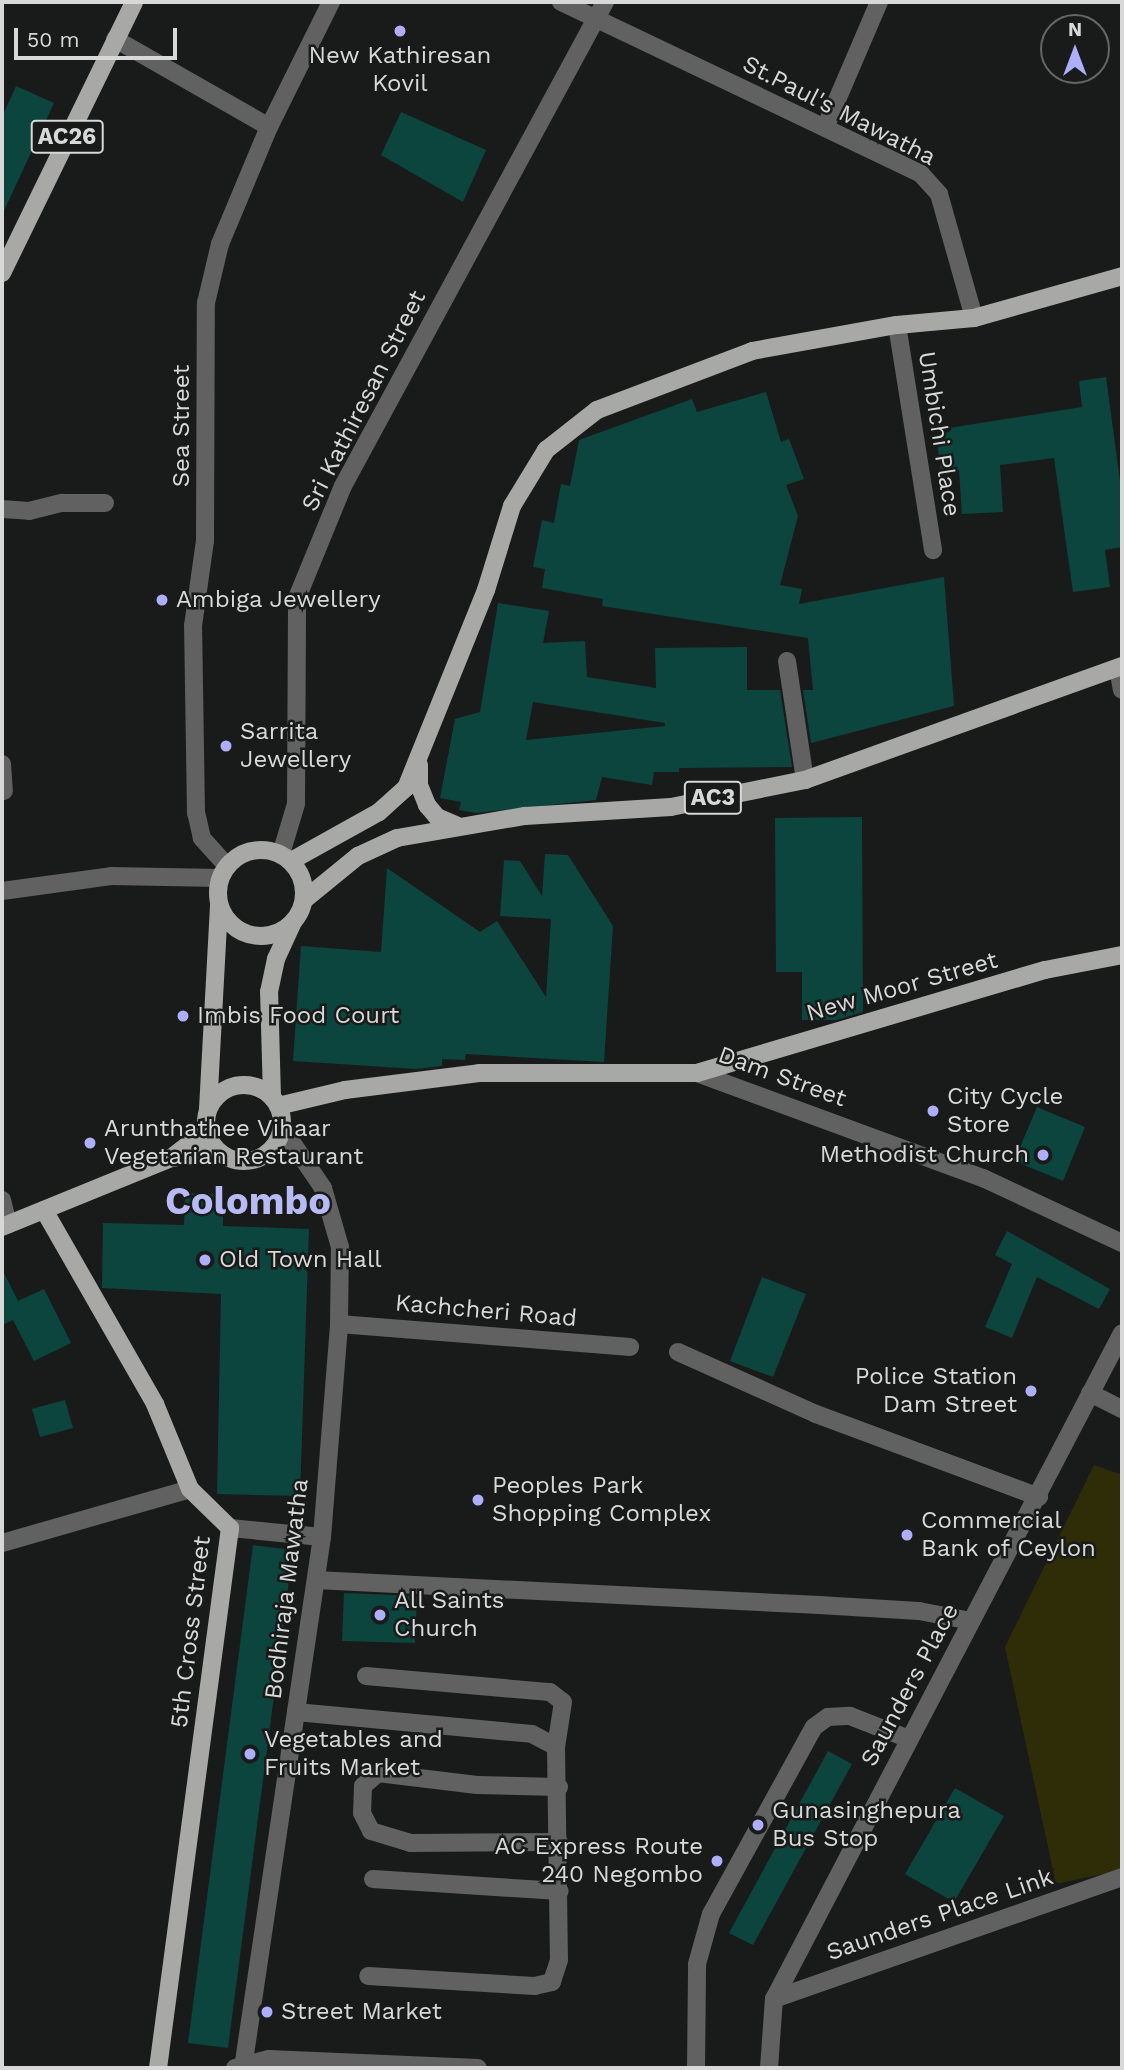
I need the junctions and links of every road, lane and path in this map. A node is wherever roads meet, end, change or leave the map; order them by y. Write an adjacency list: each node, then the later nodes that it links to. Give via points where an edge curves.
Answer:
1 (134, 2): 7 (main road, AC26)
2 (331, 2): 8 (street, Sea Street)
3 (561, 2): 6 (street, St.Paul's Mawatha)
4 (605, 2): 6 (street, Sri Kathiresan Street)
5 (879, 2): 9 (street)
6 (596, 20): 9 (street, St.Paul's Mawatha); 25 (street, Sri Kathiresan Street, via 343,486 297,598 296,804)
7 (115, 39): 8 (street); 10 (main road, AC26)
8 (269, 127): 26 (street, Sea Street, via 220,244 206,303 205,541 193,626 196,813 202,838)
9 (825, 128): 12 (street, St.Paul's Mawatha, via 921,174 933,185)
10 (2, 273)
11 (1122, 276): 12 (main road)
12 (974, 318): 13 (main road)
13 (897, 325): 16 (street, Umbichi Place); 20 (main road, via 752,351 597,410 546,450 512,506 486,590)
14 (105, 503): 15 (street, via 62,503 29,511)
15 (2, 509)
16 (933, 550)
17 (787, 661): 22 (street)
18 (1120, 667): 19 (street); 22 (main road, AC3)
19 (1122, 690)
20 (419, 756): 24 (main road, via 419,785 427,805 437,817); 25 (main road, via 396,800)
21 (2, 764): 23 (street)
22 (805, 780): 24 (main road, AC3, via 671,807)
23 (4, 791)
24 (456, 825): 28 (main road, AC3, via 397,838 358,856)
25 (286, 858): 26 (main road, via 248,851); 28 (main road, via 301,875)
26 (223, 872): 27 (street, via 111,876); 29 (main road)
27 (2, 891)
28 (304, 900): 30 (main road)
29 (219, 904): 30 (main road, via 224,916 245,933 271,935); 34 (main road)
30 (293, 922): 33 (main road, via 276,959 269,992)
31 (1122, 955): 32 (main road, New Moor Street, via 1045,970)
32 (698, 1073): 33 (main road, Dam Street, via 479,1073); 42 (street, Dam Street, via 983,1178)
33 (275, 1101): 34 (main road, via 256,1087 232,1087); 35 (main road)
34 (208, 1109): 36 (main road)
35 (282, 1128): 37 (main road, via 279,1139 262,1157 239,1161); 43 (street, Bodhiraja Mawatha, via 323,1188 340,1247)
36 (206, 1131): 37 (main road); 38 (main road)
37 (217, 1151): 38 (main road)
38 (171, 1158): 40 (main road)
39 (2, 1200): 41 (street)
40 (44, 1209): 41 (main road); 49 (main road, 5th Cross Street, via 155,1404)
41 (5, 1226)
42 (1122, 1243)
43 (339, 1324): 45 (street, Kachcheri Road); 52 (street, Bodhiraja Mawatha)
44 (1122, 1333): 47 (street, Saunders Place)
45 (630, 1348)
46 (678, 1352): 50 (street, via 816,1414)
47 (1090, 1393): 48 (street); 50 (street, Saunders Place)
48 (1122, 1409)
49 (190, 1489): 51 (main road, 5th Cross Street); 53 (street)
50 (1039, 1497): 55 (street, Saunders Place)
51 (230, 1528): 52 (street); 68 (main road, 5th Cross Street)
52 (322, 1537): 54 (street, Bodhiraja Mawatha)
53 (2, 1543)
54 (316, 1580): 55 (street, via 844,1606 919,1611); 57 (street, Bodhiraja Mawatha)
55 (971, 1622): 58 (street, Saunders Place)
56 (366, 1676): 59 (street, via 550,1692 563,1702)
57 (296, 1712): 59 (street, via 532,1734); 67 (street, Bodhiraja Mawatha)
58 (909, 1739): 66 (street, Saunders Place); 70 (street, via 850,1716 828,1717 814,1727 712,1914 697,1965)
59 (556, 1747): 60 (street)
60 (559, 1787): 61 (street); 61 (street, via 378,1773 363,1786 362,1813 371,1830 411,1843)
61 (559, 1842): 64 (street)
62 (1122, 1877): 66 (street, Saunders Place Link)
63 (373, 1879): 64 (street)
64 (560, 1891): 65 (street, via 559,1960 552,1982 534,1986)
65 (368, 1976)
66 (774, 1999): 71 (street, Saunders Place)
67 (240, 2067): 69 (street, via 269,2059)
68 (158, 2068)
69 (478, 2068)
70 (696, 2068)
71 (769, 2068)

